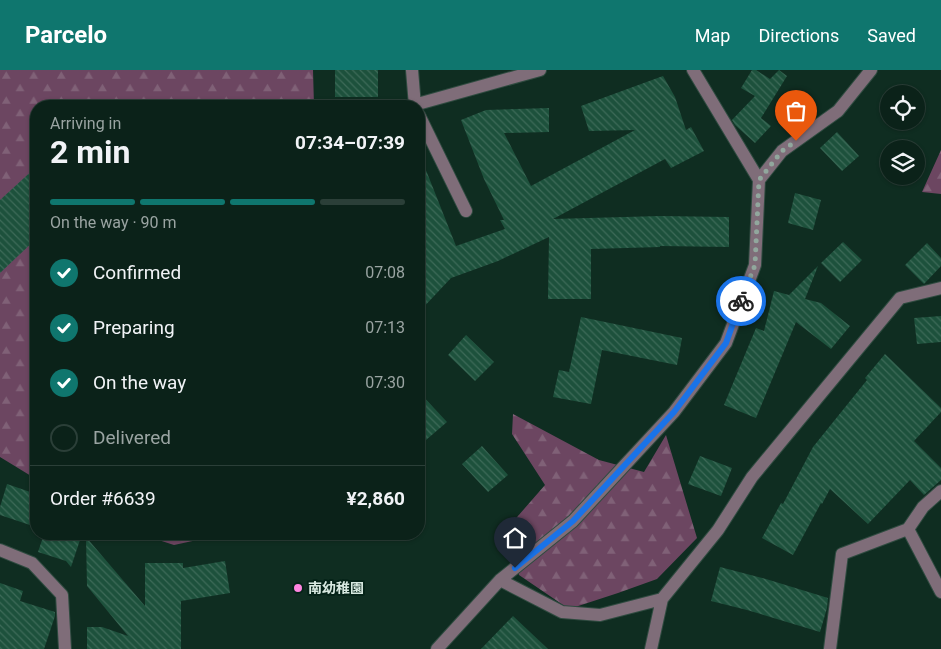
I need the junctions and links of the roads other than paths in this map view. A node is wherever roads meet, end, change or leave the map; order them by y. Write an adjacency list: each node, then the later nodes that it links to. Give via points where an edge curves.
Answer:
1 (412, 70): 5 (street)
2 (540, 70): 6 (street)
3 (693, 70): 8 (street)
4 (871, 70): 8 (street, via 838,111 782,151)
5 (415, 100)
6 (425, 106)
7 (425, 127): 9 (street)
8 (759, 180): 14 (street, via 755,265 726,343 674,412 573,521)
9 (466, 211)
10 (941, 288): 16 (street, via 900,298 752,477 718,530)
11 (941, 491): 12 (street, via 923,507)
12 (908, 529): 15 (street); 20 (street, via 842,554)
13 (0, 550): 17 (street, via 32,563 62,596)
14 (500, 580): 16 (street, via 562,612 600,614); 18 (street)
15 (941, 592)
16 (662, 598): 19 (street)
17 (65, 649)
18 (437, 649)
19 (651, 649)
20 (830, 649)

